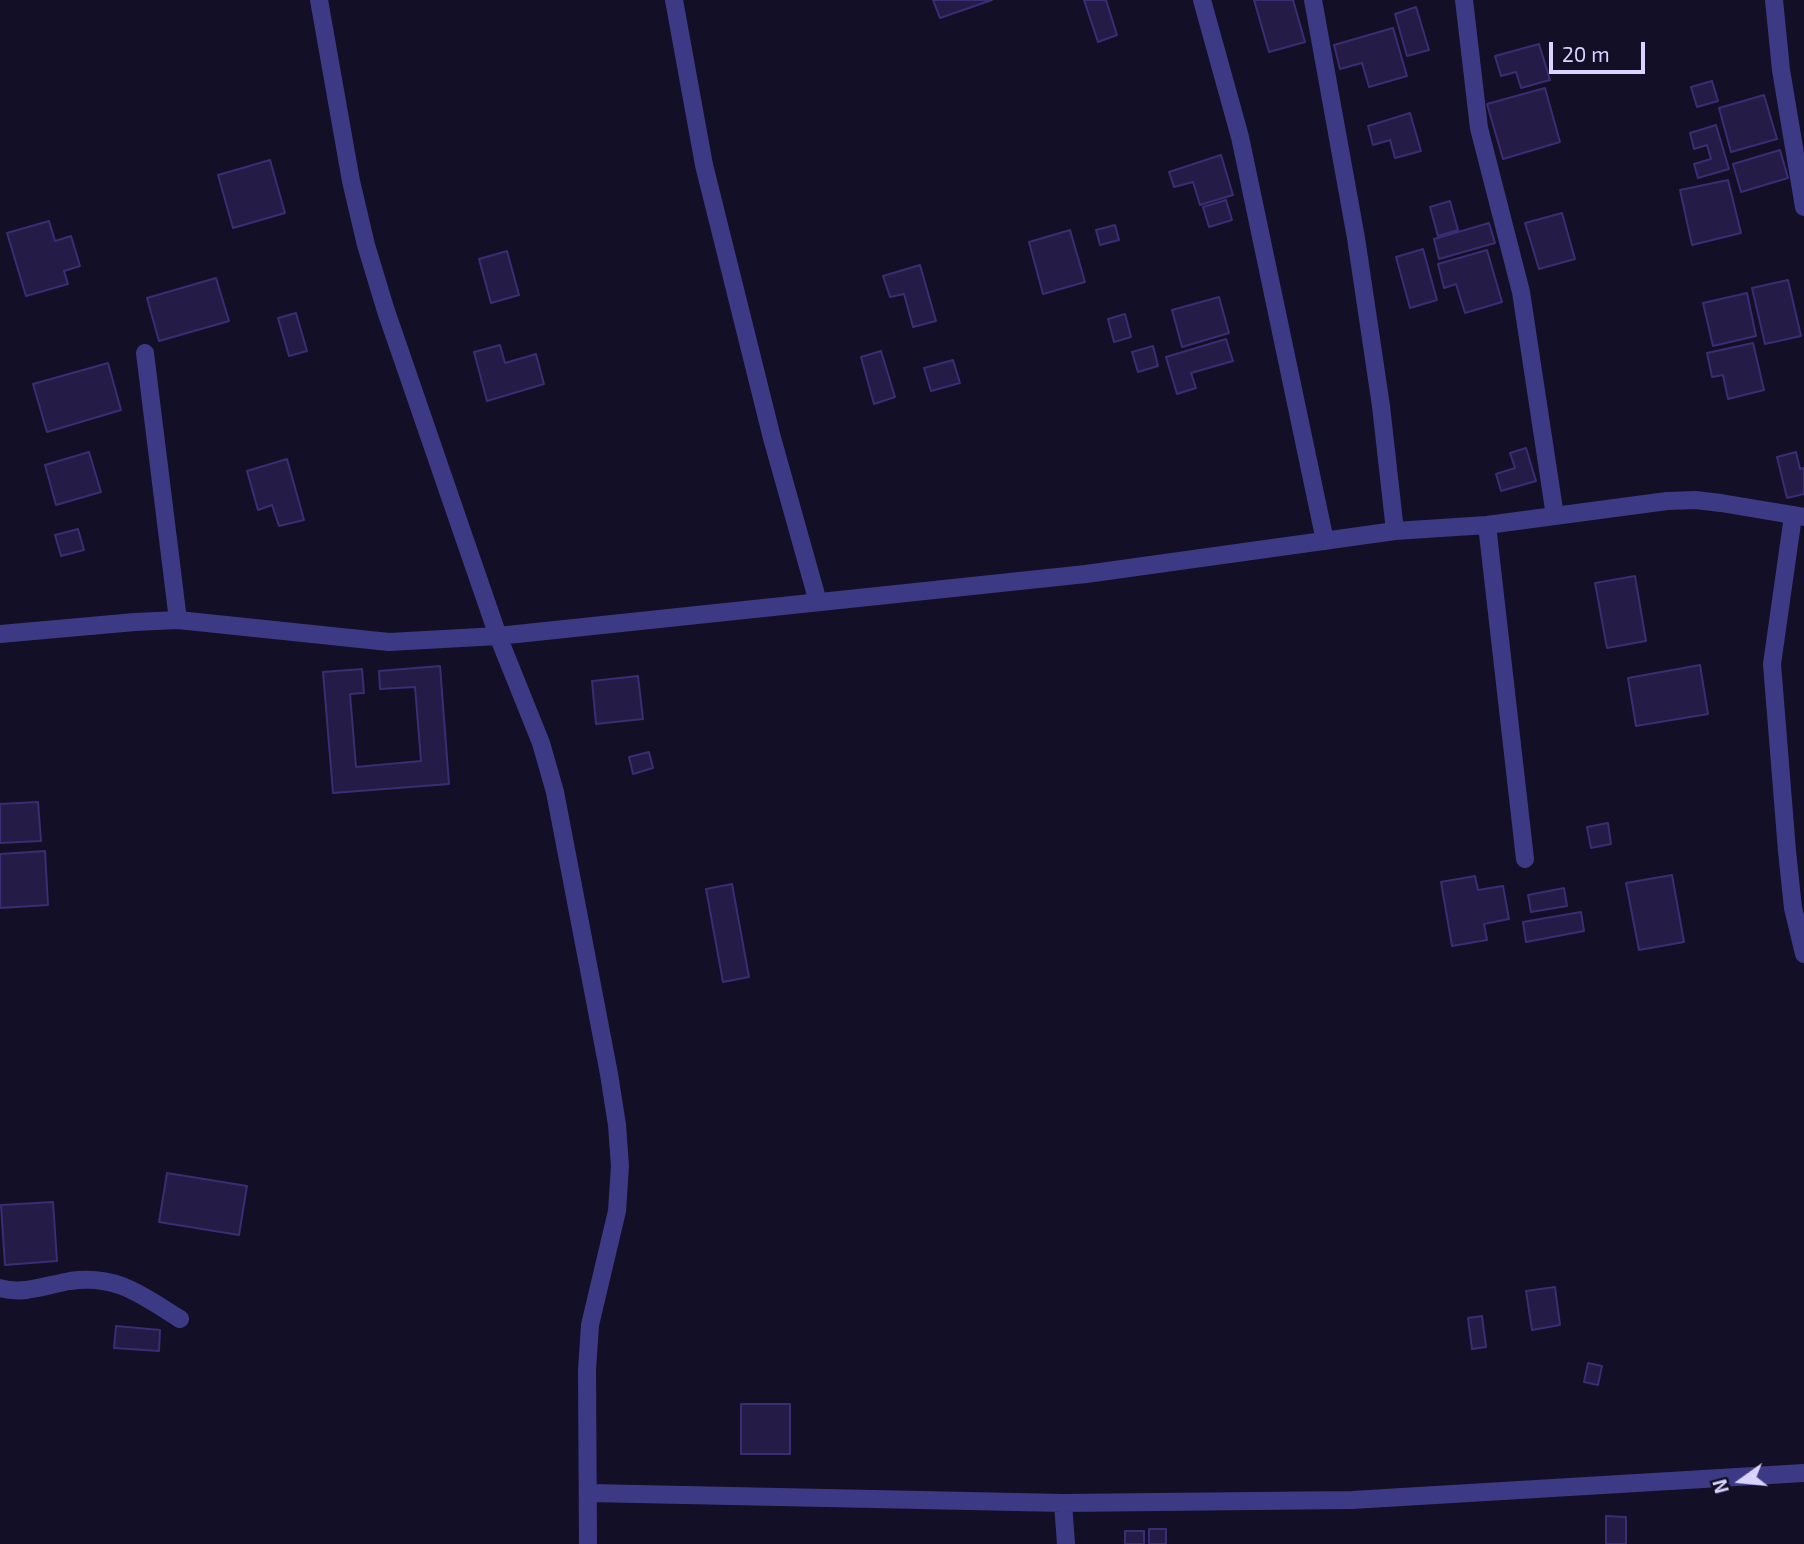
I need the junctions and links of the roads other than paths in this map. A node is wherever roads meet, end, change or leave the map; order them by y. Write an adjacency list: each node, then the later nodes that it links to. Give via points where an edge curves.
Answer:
1 (319, 0): 17 (street, via 366,245)
2 (674, 0): 14 (street, via 704,165)
3 (1202, 0): 13 (street, via 1240,137)
4 (1313, 0): 12 (street, via 1356,238)
5 (1464, 0): 9 (street, via 1479,128 1521,292)
6 (1774, 0): 7 (street)
7 (1804, 207)
8 (145, 352): 15 (street)
9 (1555, 516): 10 (street, via 1695,500); 11 (street)
10 (1798, 517): 19 (street, via 1772,664 1793,908)
11 (1487, 525): 12 (street); 18 (street)
12 (1395, 531): 13 (street)
13 (1325, 541): 14 (street, via 1086,574)
14 (817, 602): 17 (street)
15 (178, 620): 16 (street); 17 (street, via 389,642)
16 (0, 634)
17 (498, 636): 23 (street, via 541,743 555,792 617,1125 617,1211 590,1325)
18 (1525, 859)
19 (1804, 954)
20 (0, 1289): 21 (street, via 18,1292 101,1280 126,1286)
21 (180, 1319)
22 (1804, 1473): 24 (street, via 1352,1500)
23 (589, 1493): 24 (street); 25 (street)
24 (1063, 1503): 26 (street)
25 (588, 1544)
26 (1066, 1544)

